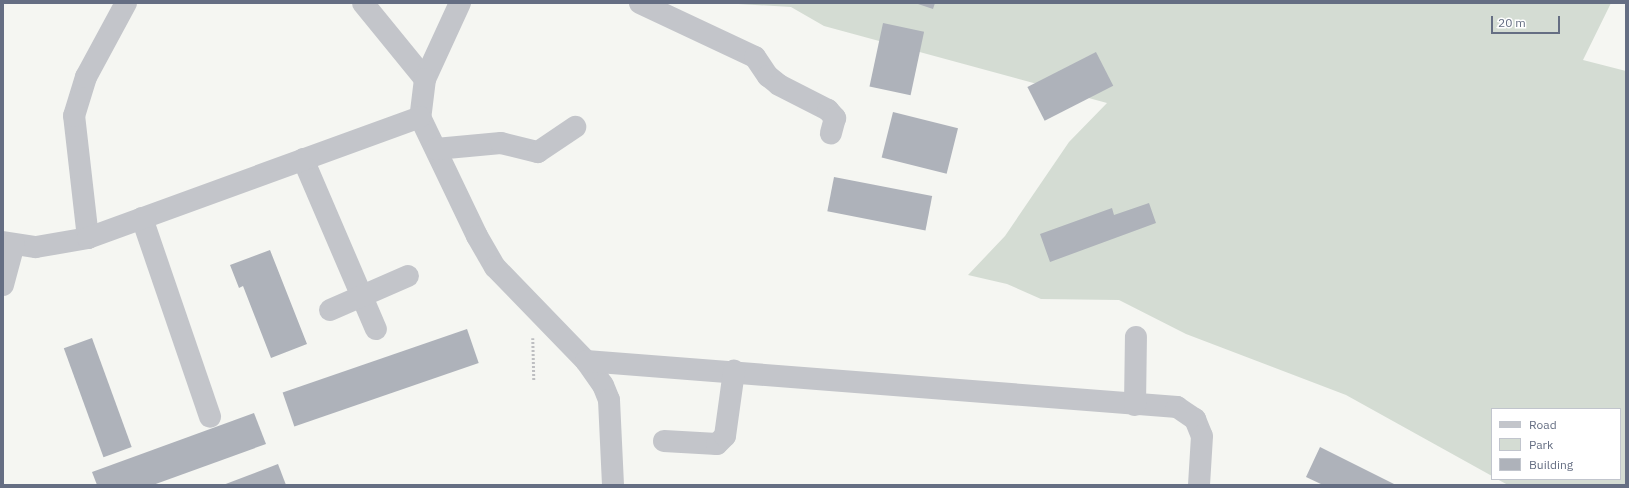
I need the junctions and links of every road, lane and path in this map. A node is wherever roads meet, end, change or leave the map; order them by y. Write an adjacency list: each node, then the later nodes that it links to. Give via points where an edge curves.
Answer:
1 (126, 3): 12 (street, via 86,77 74,116)
2 (363, 3): 5 (street)
3 (460, 3): 5 (street)
4 (640, 3): 8 (street, via 755,57 768,76 779,85 828,110 834,118)
5 (425, 79): 6 (street)
6 (420, 117): 9 (street); 10 (street)
7 (575, 127): 9 (street, via 538,152 501,143)
8 (831, 133)
9 (436, 149): 18 (street, via 477,236 495,267)
10 (303, 160): 11 (street); 16 (street)
11 (142, 218): 12 (street); 25 (street)
12 (88, 238): 13 (street, via 36,247)
13 (8, 243): 15 (street)
14 (408, 276): 16 (street)
15 (3, 285)
16 (362, 297): 17 (street); 19 (street)
17 (330, 310)
18 (535, 310): 21 (street); 23 (path)
19 (376, 329)
20 (1136, 337): 24 (street)
21 (586, 361): 22 (street); 27 (street, via 603,385 609,400)
22 (734, 371): 24 (street); 26 (street, via 724,436 717,444)
23 (534, 380)
24 (1135, 405): 28 (street, via 1177,407 1195,419 1202,436)
25 (210, 417)
26 (664, 441)
27 (613, 485)
28 (1199, 485)

